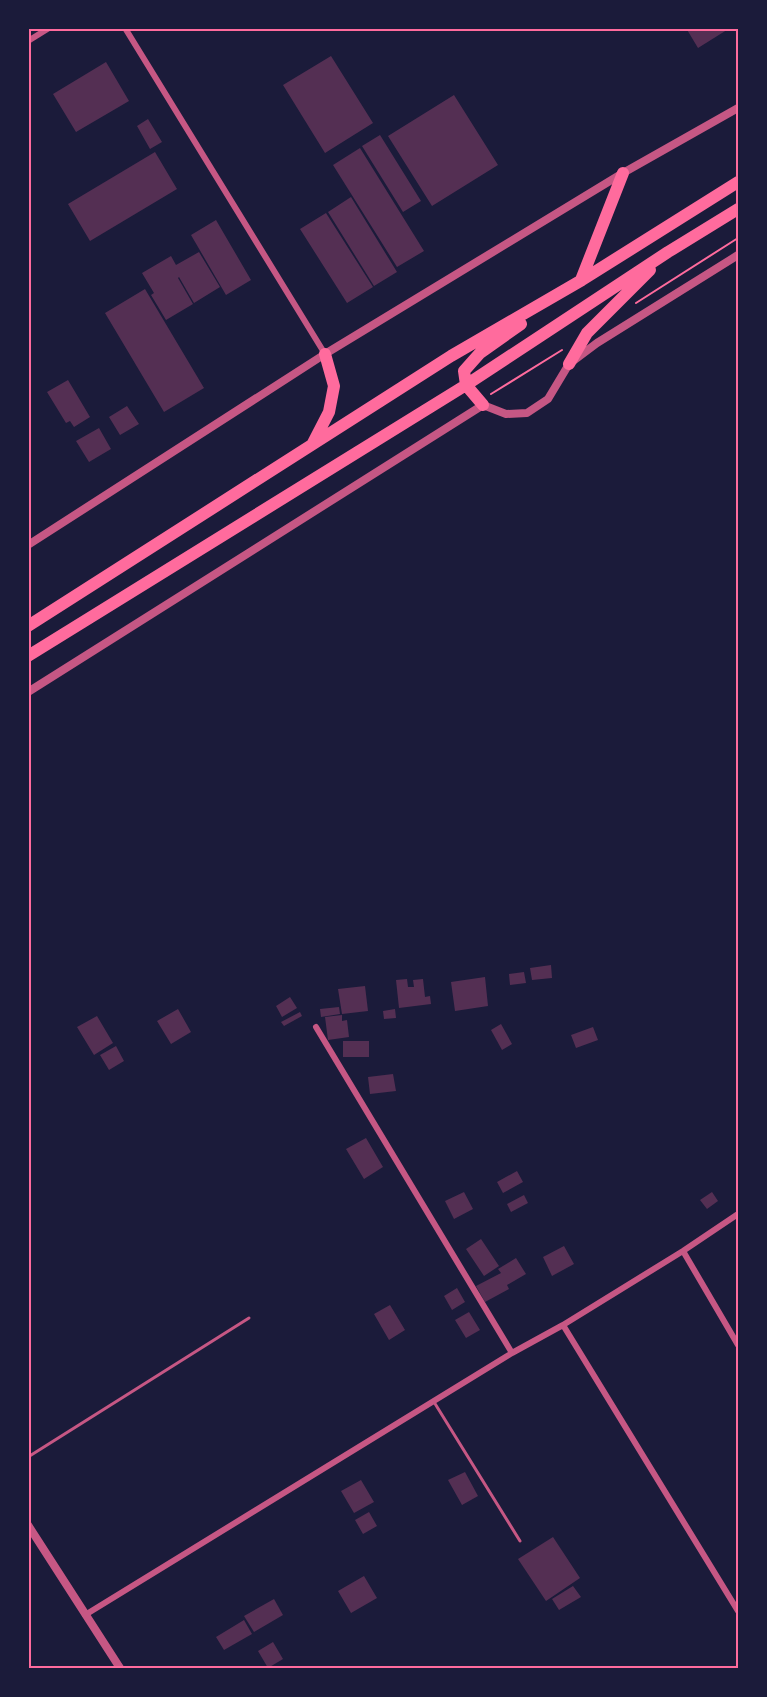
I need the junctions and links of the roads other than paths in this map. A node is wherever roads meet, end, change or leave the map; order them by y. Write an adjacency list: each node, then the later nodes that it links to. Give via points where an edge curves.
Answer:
1 (49, 28): 3 (street)
2 (125, 28): 11 (street)
3 (28, 41)
4 (738, 108): 5 (street)
5 (623, 173): 10 (highway); 11 (street)
6 (738, 183): 10 (highway)
7 (738, 209): 8 (highway)
8 (668, 252): 12 (highway, via 587,333); 13 (highway)
9 (738, 255): 12 (street)
10 (582, 280): 13 (highway, via 480,352 464,371); 15 (highway, via 451,356)
11 (325, 354): 15 (highway, via 334,386 329,412); 16 (street)
12 (568, 364): 14 (street, via 548,399 527,413 507,414)
13 (466, 385): 14 (highway); 18 (highway)
14 (483, 405): 19 (street)
15 (312, 445): 17 (highway)
16 (28, 545)
17 (28, 626)
18 (28, 656)
19 (28, 692)
20 (316, 1027): 26 (street)
21 (738, 1214): 22 (street)
22 (683, 1251): 24 (street); 25 (street)
23 (249, 1318): 28 (lane)
24 (563, 1325): 26 (street); 31 (street)
25 (738, 1345)
26 (512, 1353): 27 (street)
27 (433, 1401): 30 (lane); 32 (street)
28 (28, 1457)
29 (28, 1525): 32 (street)
30 (520, 1541)
31 (738, 1611)
32 (85, 1615): 33 (street)
33 (120, 1668)

